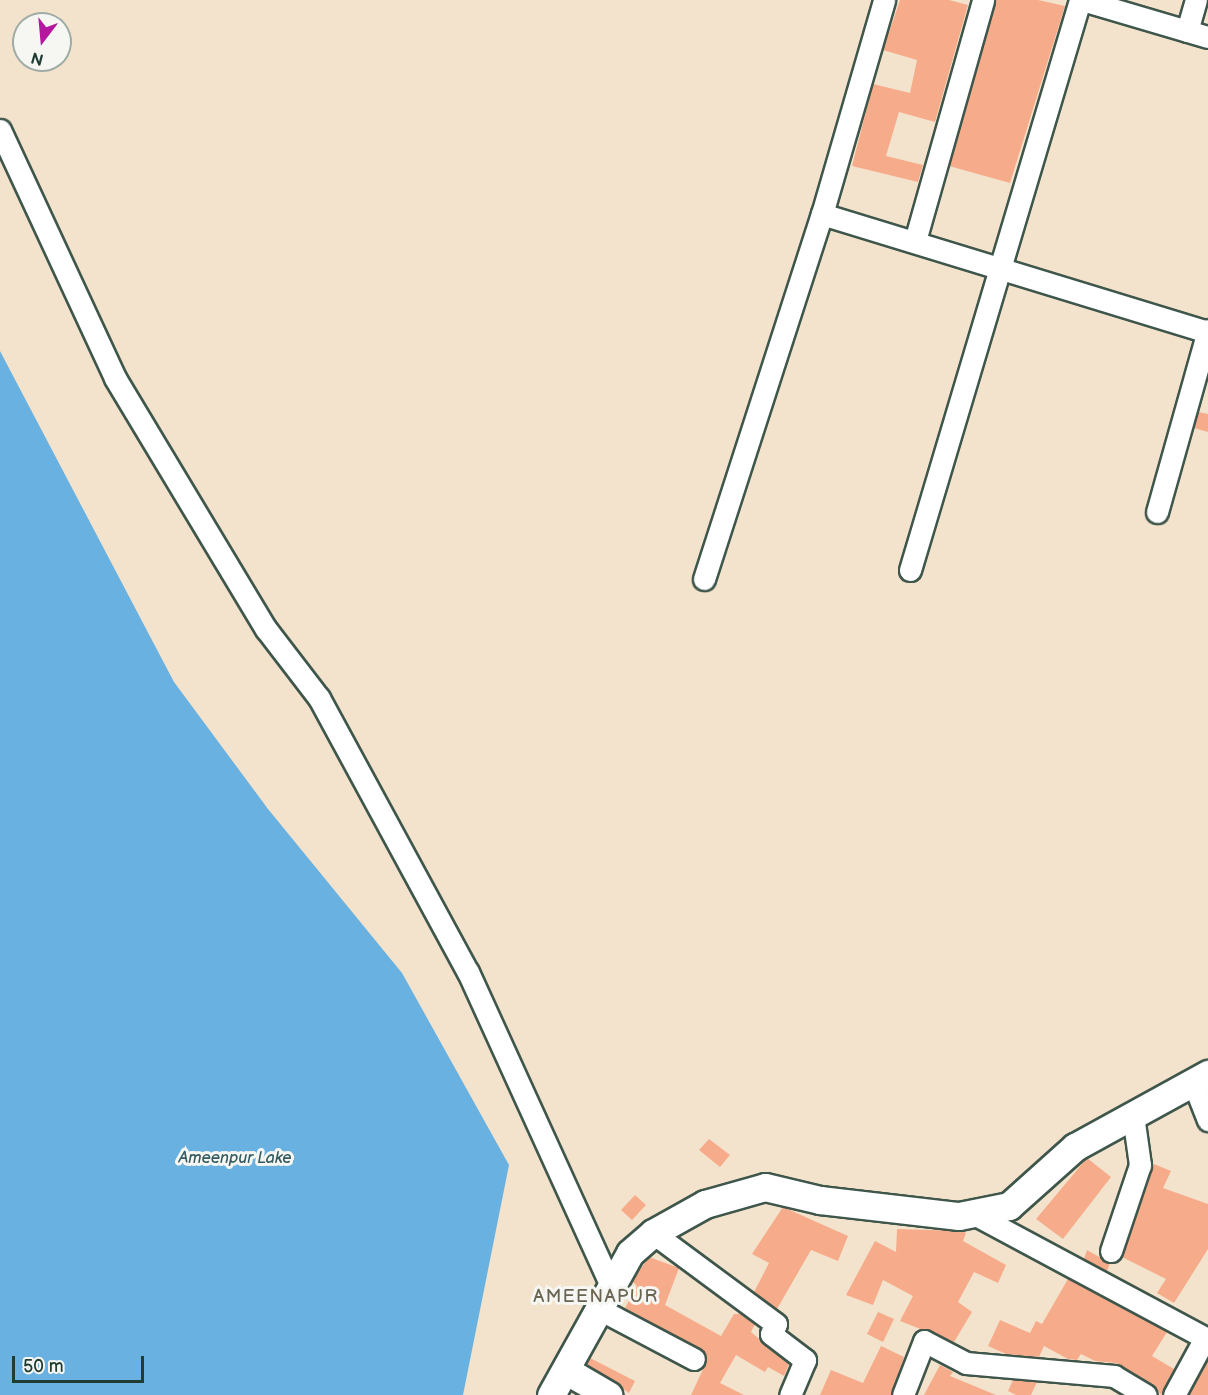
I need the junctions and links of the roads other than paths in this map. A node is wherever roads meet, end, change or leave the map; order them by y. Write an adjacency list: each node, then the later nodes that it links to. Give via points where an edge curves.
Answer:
1 (884, 0): 8 (street)
2 (983, 0): 9 (street)
3 (1081, 0): 5 (street); 10 (street)
4 (1196, 0): 5 (street)
5 (1187, 30): 6 (street)
6 (1208, 37)
7 (0, 130): 21 (street, via 115,378 266,629 319,698 468,972)
8 (822, 214): 9 (street); 14 (street)
9 (915, 241): 10 (street)
10 (998, 267): 11 (street); 13 (street)
11 (1208, 332): 12 (street)
12 (1157, 512)
13 (910, 570)
14 (705, 579)
15 (1201, 1078): 16 (street); 17 (street)
16 (1133, 1115): 18 (street, via 1075,1147 1009,1206); 20 (street, via 1140,1165)
17 (1208, 1120)
18 (974, 1214): 19 (street, via 959,1216 820,1200 765,1187 705,1204); 22 (street)
19 (652, 1233): 21 (street, via 630,1253); 27 (street, via 776,1324 771,1334 805,1360)
20 (1111, 1251)
21 (606, 1298): 23 (street); 24 (street)
22 (1206, 1339): 30 (street)
23 (694, 1359)
24 (567, 1371): 25 (street); 26 (street)
25 (552, 1395)
26 (608, 1395)
27 (790, 1395)
28 (903, 1395): 29 (street, via 924,1341 966,1363 1114,1376)
29 (1146, 1395)
30 (1174, 1395)

